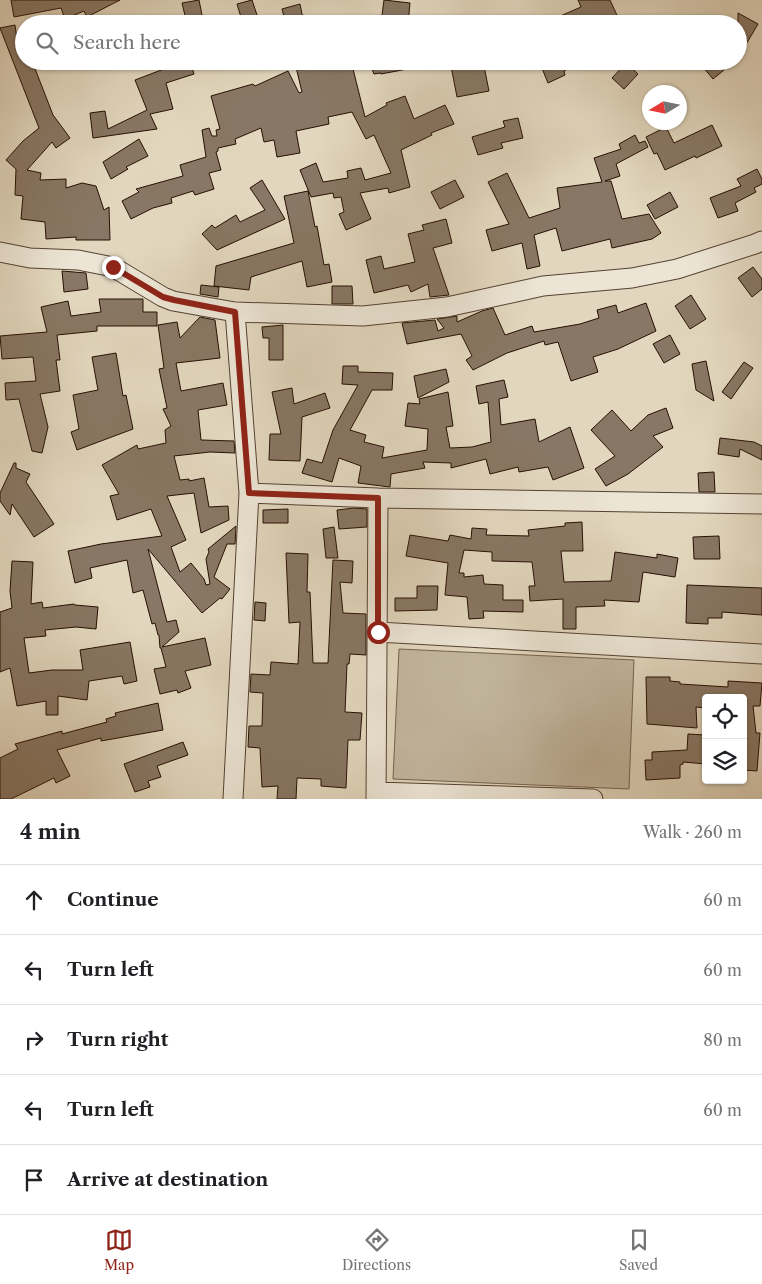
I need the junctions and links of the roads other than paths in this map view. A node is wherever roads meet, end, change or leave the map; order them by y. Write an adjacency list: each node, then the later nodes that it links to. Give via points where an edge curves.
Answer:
1 (762, 241): 3 (street, via 677,269 632,278 543,286 447,307 364,316)
2 (0, 252): 3 (street, via 113,267 163,297)
3 (235, 312): 4 (street)
4 (249, 493): 5 (street); 10 (street)
5 (378, 498): 6 (street); 7 (street)
6 (762, 504)
7 (378, 632): 8 (street); 9 (street)
8 (762, 654)
9 (377, 796): 11 (street)
10 (229, 797)
11 (532, 798): 12 (street)
12 (593, 799)

